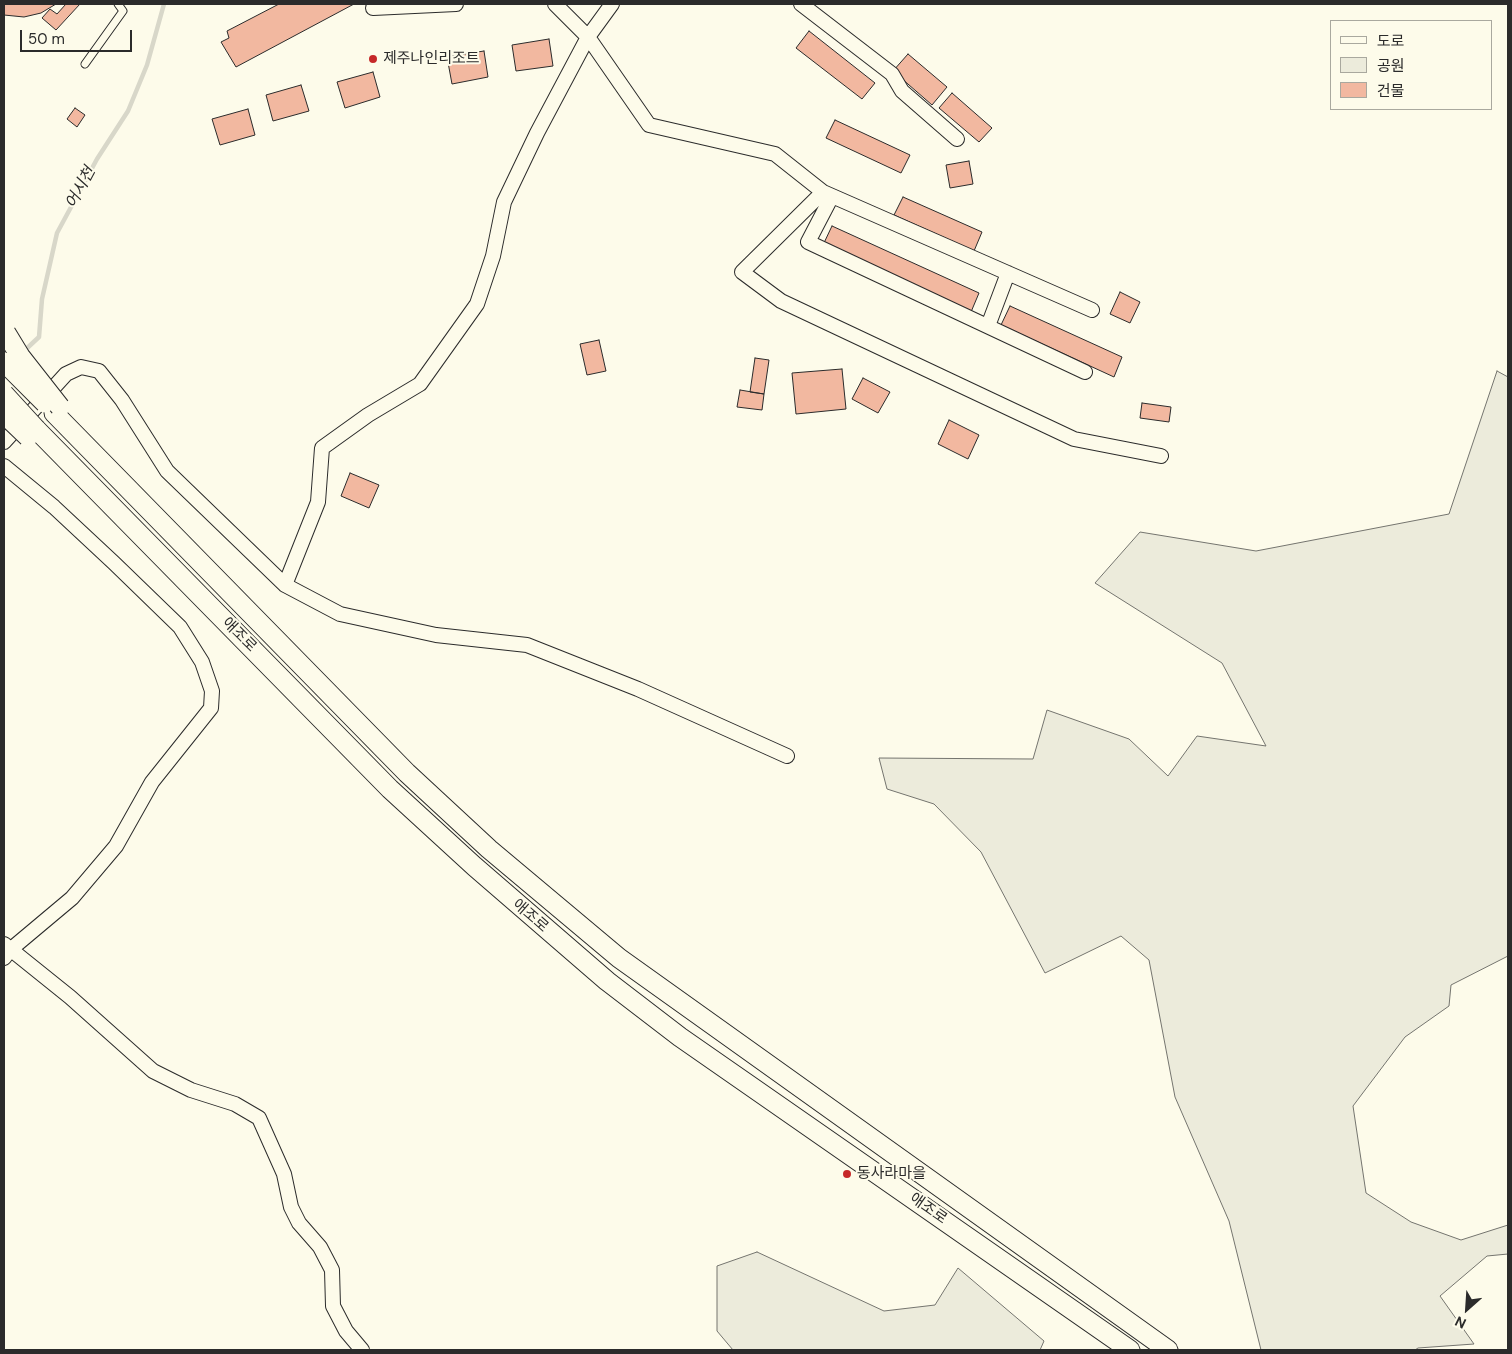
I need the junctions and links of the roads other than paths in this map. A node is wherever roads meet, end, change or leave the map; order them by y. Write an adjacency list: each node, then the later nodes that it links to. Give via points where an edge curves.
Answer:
1 (118, 4): 9 (lane, via 123,11)
2 (456, 4): 6 (street)
3 (555, 4): 8 (street)
4 (612, 4): 8 (street)
5 (801, 4): 10 (street, via 892,74 902,91)
6 (417, 5): 7 (street)
7 (373, 8)
8 (588, 36): 11 (street, via 649,125 775,154); 25 (street, via 504,202 493,256 477,304 420,384 322,448 318,502)
9 (85, 64)
10 (957, 139)
11 (828, 194): 12 (street); 14 (street, via 808,242); 23 (street, via 742,272 780,301 1074,439)
12 (1008, 273): 13 (street); 14 (street)
13 (1092, 310)
14 (988, 326): 17 (street)
15 (5, 330): 19 (street, bridge)
16 (4, 362): 19 (street, bridge)
17 (1085, 372)
18 (4, 394): 21 (street, 애조로, bridge)
19 (57, 410): 30 (street, 애조로, via 114,474 407,773 489,849 619,958)
20 (4, 414): 21 (street, bridge)
21 (32, 433): 29 (street, 애조로, via 115,509 390,789 508,897 607,981 680,1037)
22 (4, 442): 25 (street, via 66,374 81,366 99,371 122,400 167,471)
23 (1161, 456)
24 (4, 466): 27 (street, via 54,507 180,626 202,662 212,691 211,708 152,782 116,846 72,898)
25 (286, 585): 26 (street, via 340,614 436,635 527,645 638,689)
26 (787, 756)
27 (6, 950): 28 (street, via 70,997 153,1071 191,1090 235,1104 259,1118 284,1174 291,1208 299,1223 320,1247 332,1270 334,1306 346,1331)
28 (362, 1350)
29 (1130, 1350)
30 (1168, 1350)

